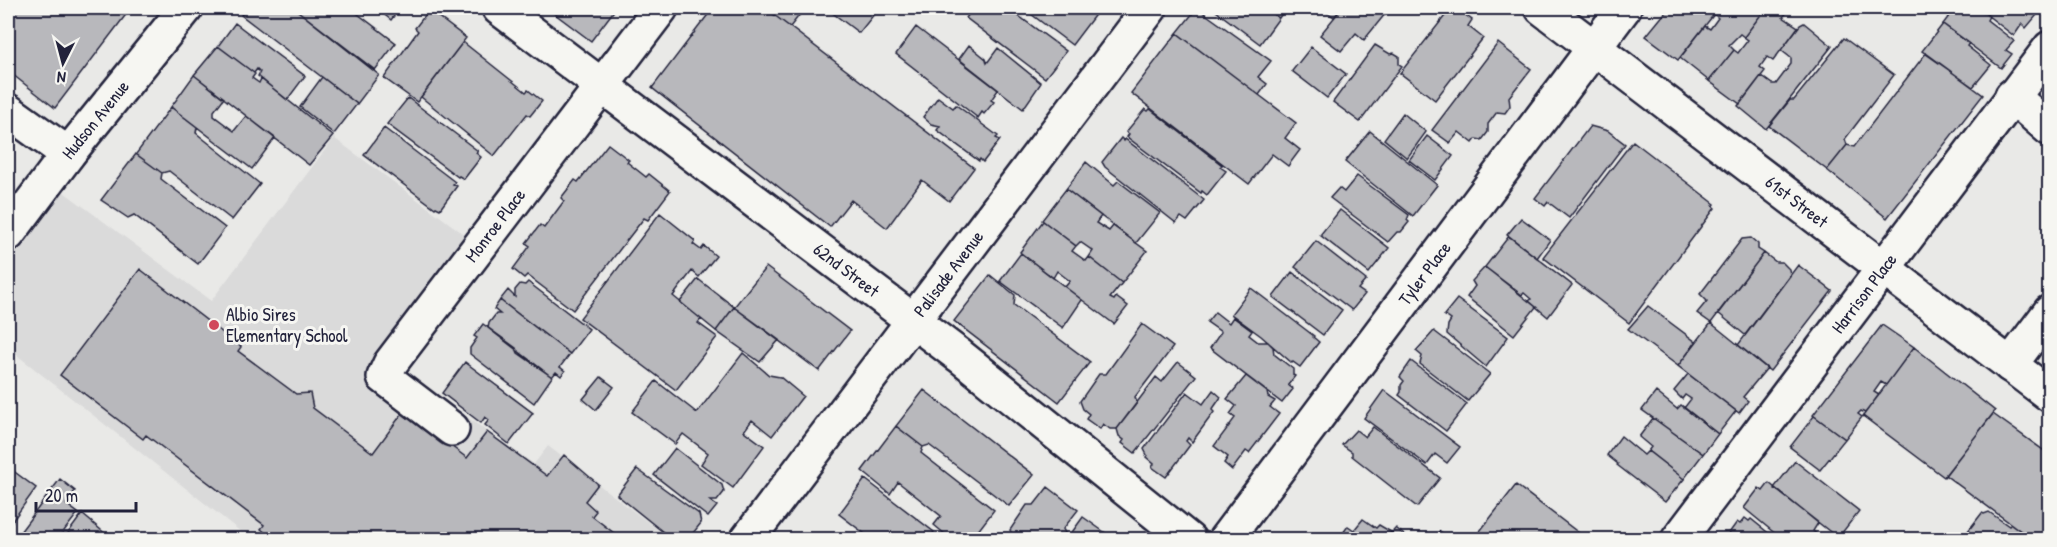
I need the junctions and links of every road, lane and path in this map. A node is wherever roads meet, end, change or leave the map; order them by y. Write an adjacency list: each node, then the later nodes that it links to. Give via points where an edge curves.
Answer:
1 (186, 8): 13 (street, Hudson Avenue)
2 (499, 8): 9 (street, 62nd Street)
3 (661, 8): 9 (street, Monroe Place)
4 (1150, 8): 17 (street, Palisade Avenue)
5 (1542, 8): 7 (street, 61st Street)
6 (1624, 8): 7 (street, Tyler Place)
7 (1594, 47): 15 (street, 61st Street); 23 (street, Tyler Place)
8 (2049, 48): 10 (street, Harrison Place)
9 (602, 86): 17 (street, 62nd Street); 20 (street, Monroe Place, via 384,376)
10 (2012, 96): 12 (street); 15 (street, Harrison Place)
11 (8, 111): 13 (street)
12 (2049, 129)
13 (68, 154): 14 (street, Hudson Avenue)
14 (8, 234)
15 (1884, 269): 18 (street, 61st Street); 24 (street, Harrison Place)
16 (2049, 312): 18 (street)
17 (912, 320): 21 (street, Palisade Avenue); 22 (street, 62nd Street)
18 (2010, 365): 19 (street, 61st Street)
19 (2049, 395)
20 (452, 429)
21 (747, 540)
22 (1190, 540)
23 (1225, 540)
24 (1678, 540)

